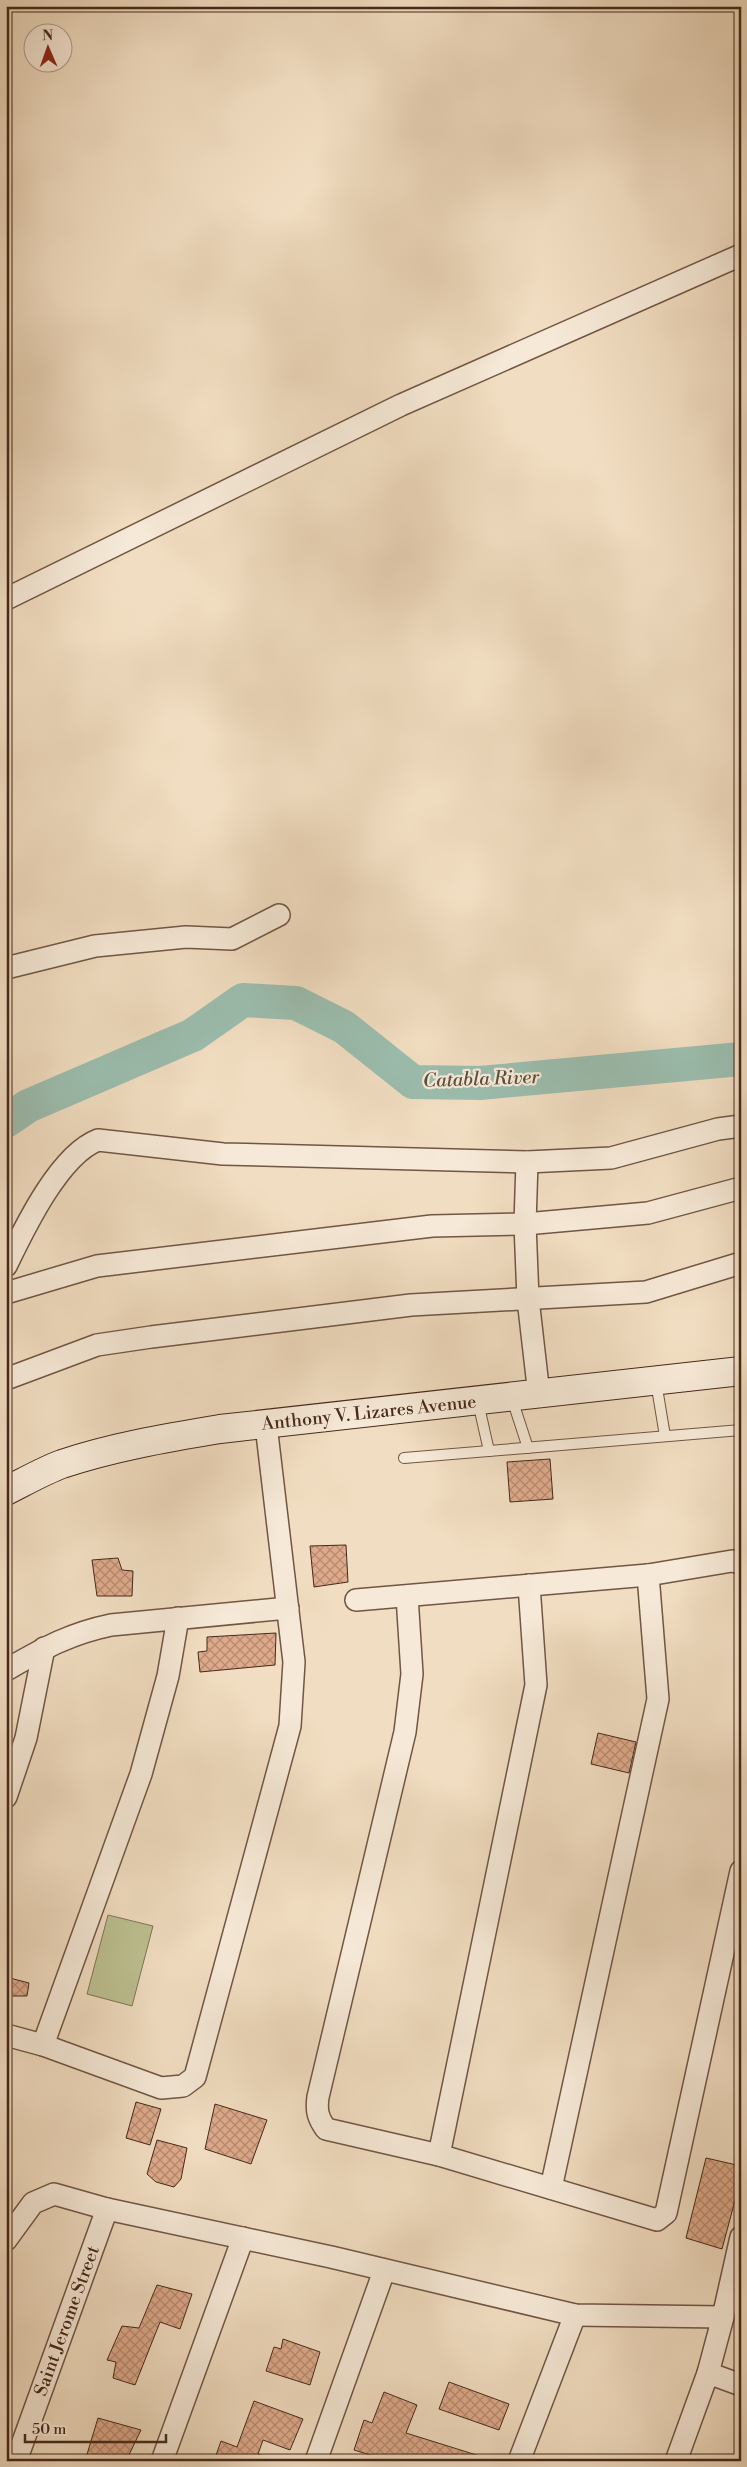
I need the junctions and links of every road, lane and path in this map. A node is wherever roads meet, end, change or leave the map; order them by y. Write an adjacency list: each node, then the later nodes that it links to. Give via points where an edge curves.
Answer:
1 (741, 254): 2 (street, via 402,405)
2 (6, 599)
3 (279, 915): 4 (street, via 232,939 186,937 95,946)
4 (6, 968)
5 (741, 1126): 6 (street, via 718,1129 611,1158)
6 (527, 1162): 8 (street); 10 (street, via 223,1154 98,1140 82,1149 51,1184)
7 (741, 1188): 8 (street, via 648,1213)
8 (525, 1224): 11 (street, via 432,1226 97,1266); 12 (street)
9 (741, 1263): 12 (street, via 646,1292)
10 (6, 1266)
11 (6, 1293)
12 (528, 1299): 14 (street, via 411,1305 97,1345); 16 (street)
13 (741, 1371): 15 (main road, Anthony V. Lizares Avenue)
14 (6, 1379)
15 (656, 1381): 16 (main road, Anthony V. Lizares Avenue); 21 (lane)
16 (539, 1395): 17 (main road, Anthony V. Lizares Avenue)
17 (512, 1398): 18 (main road, Anthony V. Lizares Avenue); 22 (lane)
18 (478, 1401): 19 (main road, Anthony V. Lizares Avenue); 23 (lane)
19 (266, 1425): 25 (main road, Anthony V. Lizares Avenue, via 220,1429 114,1449 60,1465); 31 (street)
20 (741, 1430): 21 (lane)
21 (665, 1436): 22 (lane)
22 (528, 1448): 23 (lane)
23 (489, 1451): 24 (lane)
24 (404, 1458)
25 (6, 1491)
26 (741, 1563): 27 (street, via 732,1561)
27 (648, 1575): 28 (street); 40 (street, via 658,1699)
28 (529, 1585): 29 (street); 39 (street, via 536,1686)
29 (407, 1596): 30 (street); 39 (street, via 412,1674 406,1732 316,2109 326,2129)
30 (356, 1600)
31 (288, 1608): 32 (street); 38 (street, via 294,1662 290,1726 195,2077 183,2086 161,2088)
32 (178, 1618): 33 (street, via 85,1630); 38 (street, via 168,1676 141,1774)
33 (44, 1648): 34 (street); 35 (street, via 26,1738)
34 (6, 1670)
35 (6, 1797)
36 (741, 1871): 40 (street, via 666,2212 657,2220)
37 (6, 2035): 38 (street)
38 (43, 2045)
39 (439, 2155): 40 (street)
40 (551, 2188)
41 (107, 2209): 42 (street); 43 (street, via 54,2194 33,2203); 50 (street, Saint Jerome Street)
42 (243, 2238): 45 (street); 51 (street)
43 (6, 2240)
44 (740, 2243): 47 (street)
45 (384, 2270): 46 (street); 52 (street)
46 (575, 2316): 47 (street); 53 (street)
47 (723, 2317): 48 (street)
48 (708, 2373): 49 (street); 54 (street)
49 (741, 2385)
50 (16, 2461)
51 (162, 2461)
52 (316, 2461)
53 (519, 2461)
54 (676, 2461)

